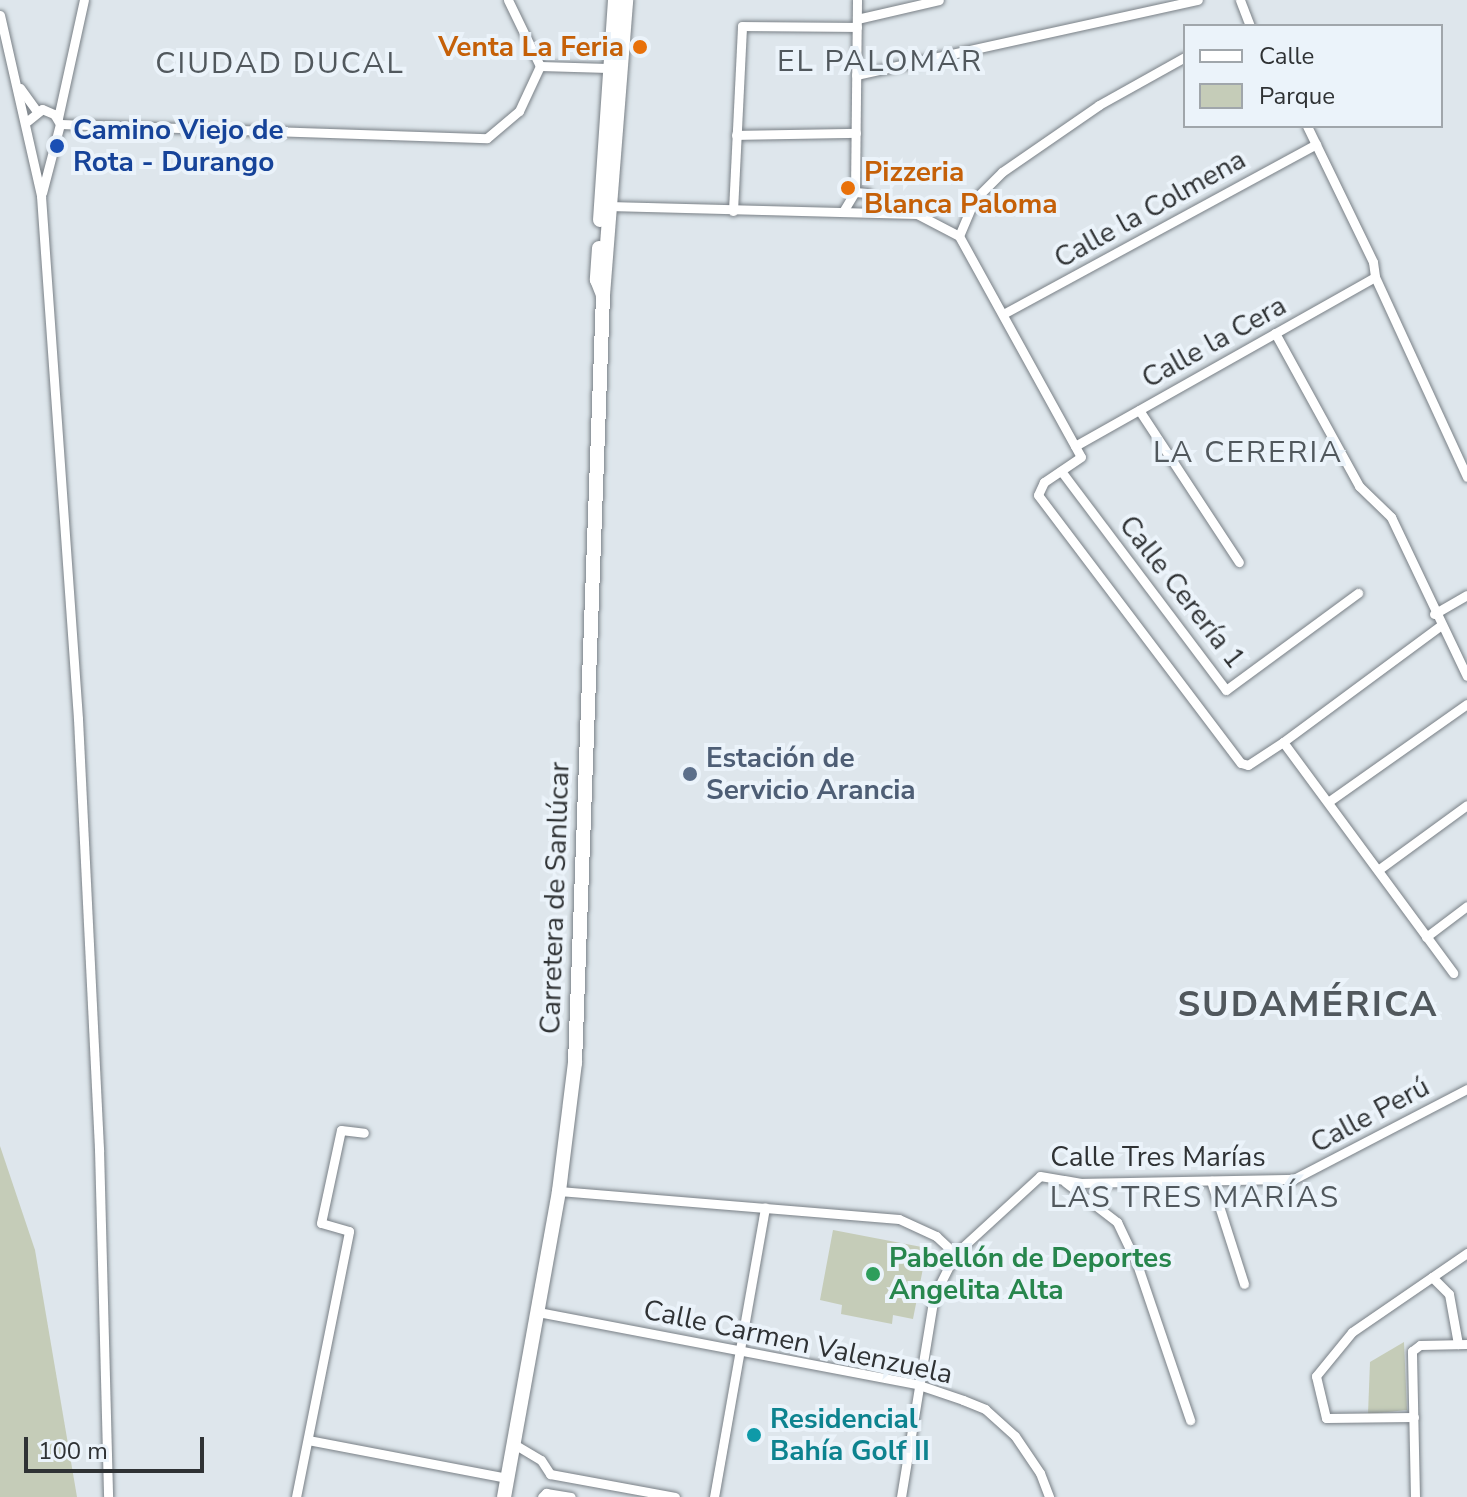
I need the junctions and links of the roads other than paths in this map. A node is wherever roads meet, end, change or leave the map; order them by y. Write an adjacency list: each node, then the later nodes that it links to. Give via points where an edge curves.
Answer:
1 (84, 0): 18 (street)
2 (508, 0): 14 (street)
3 (615, 0): 15 (main road, Carretera de Sanlúcar)
4 (626, 0): 12 (main road, Carretera de Sanlúcar)
5 (857, 0): 10 (street)
6 (939, 0): 10 (street)
7 (1198, 0): 16 (street)
8 (1240, 0): 11 (street)
9 (0, 15): 17 (street)
10 (857, 23): 16 (street); 26 (street, via 742,26)
11 (1249, 24)
12 (623, 36): 15 (street); 32 (main road, Carretera de Sanlúcar)
13 (1183, 58): 36 (street, via 1099,105 1002,172 974,200)
14 (540, 66): 15 (street); 21 (street, via 519,111 487,138)
15 (608, 68): 23 (main road, Carretera de Sanlúcar)
16 (856, 75): 25 (street)
17 (18, 85): 19 (street); 22 (street)
18 (64, 89): 20 (street); 21 (street)
19 (36, 110): 20 (street); 22 (street)
20 (48, 110): 21 (street)
21 (59, 121): 28 (street)
22 (25, 123): 27 (street)
23 (604, 125): 32 (street); 38 (main road, Carretera de Sanlúcar, via 597,280)
24 (1308, 128): 29 (street)
25 (856, 133): 26 (street); 30 (street)
26 (736, 135): 34 (street)
27 (29, 139): 28 (street, via 38,144); 31 (street)
28 (54, 141): 31 (street)
29 (1316, 144): 37 (street, via 1373,262); 39 (street, Calle la Colmena)
30 (855, 192): 33 (street); 35 (street, via 867,193)
31 (41, 196): 81 (street, via 78,719 98,1133)
32 (610, 210): 34 (street); 38 (main road, Carretera de Sanlúcar)
33 (844, 210): 34 (street); 35 (street)
34 (733, 211)
35 (878, 212): 36 (street, via 917,214)
36 (959, 236): 39 (street)
37 (1375, 277): 40 (street, Calle la Cera); 44 (street)
38 (603, 295): 64 (main road, Carretera de Sanlúcar, via 575,1063)
39 (1005, 313): 42 (street)
40 (1275, 333): 41 (street, Calle la Cera); 48 (street, via 1359,486 1391,517)
41 (1139, 410): 42 (street, Calle la Cera); 45 (street)
42 (1075, 446): 43 (street, via 1081,457)
43 (1061, 471): 46 (street, Calle Cerería 1, via 1226,690); 52 (street, via 1044,482 1038,495 1241,763 1248,765)
44 (1467, 477)
45 (1239, 562)
46 (1358, 593)
47 (1467, 595): 48 (street)
48 (1434, 614): 49 (street)
49 (1440, 626): 50 (street); 52 (street)
50 (1467, 676)
51 (1467, 704): 53 (street)
52 (1283, 742): 53 (street)
53 (1328, 802): 55 (street)
54 (1467, 805): 55 (street)
55 (1378, 870): 57 (street)
56 (1467, 906): 57 (street)
57 (1426, 937): 58 (street)
58 (1453, 973)
59 (1467, 1089): 62 (street, Calle Perú)
60 (364, 1133): 76 (street, via 341,1130 321,1223 349,1231)
61 (1056, 1175): 63 (street, Calle Tres Marías, via 1082,1183); 67 (street, Calle Tres Marías, via 1040,1176); 75 (street, via 1117,1222 1137,1264)
62 (1294, 1179): 63 (street, Calle Tres Marías)
63 (1211, 1181): 69 (street)
64 (559, 1191): 65 (street); 70 (main road, Carretera de Sanlúcar)
65 (765, 1207): 67 (street, via 899,1219 936,1236); 72 (street)
66 (1467, 1253): 68 (street)
67 (955, 1254): 73 (street, via 934,1296)
68 (1432, 1277): 71 (street, via 1449,1294); 74 (street, via 1352,1332 1316,1376 1326,1418)
69 (1244, 1284)
70 (538, 1312): 72 (street, Calle Carmen Valenzuela); 77 (main road, Carretera de Sanlúcar)
71 (1462, 1344): 74 (street, via 1420,1345 1412,1351)
72 (740, 1349): 73 (street, Calle Carmen Valenzuela); 86 (street)
73 (919, 1385): 87 (street); 88 (street, Calle Carmen Valenzuela, via 985,1409 1015,1436)
74 (1414, 1417): 89 (street)
75 (1190, 1420)
76 (308, 1440): 79 (street); 82 (street)
77 (514, 1444): 78 (street, via 531,1450); 79 (main road, Carretera de Sanlúcar)
78 (550, 1474): 80 (street); 85 (street)
79 (508, 1478): 83 (main road, Carretera de Sanlúcar)
80 (544, 1495): 84 (street)
81 (108, 1497)
82 (296, 1497)
83 (504, 1497)
84 (571, 1497)
85 (675, 1497)
86 (714, 1497)
87 (901, 1497)
88 (1049, 1497)
89 (1415, 1497)

